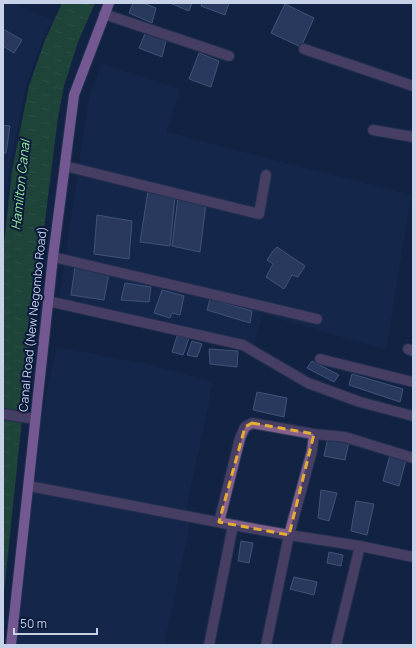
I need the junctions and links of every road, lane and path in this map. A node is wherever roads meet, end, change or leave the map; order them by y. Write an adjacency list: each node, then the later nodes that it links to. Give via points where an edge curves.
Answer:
1 (109, 3): 2 (main road, Canal Road (New Negombo Road))
2 (104, 14): 4 (street); 8 (main road, Canal Road (New Negombo Road), via 74,95)
3 (304, 50): 5 (street)
4 (230, 56)
5 (413, 86)
6 (373, 130): 7 (street)
7 (413, 137)
8 (65, 166): 9 (street, via 259,214); 10 (main road, Canal Road (New Negombo Road))
9 (266, 175)
10 (53, 257): 11 (main road, Canal Road (New Negombo Road)); 12 (street)
11 (48, 302): 16 (street, via 243,345 308,383 360,402); 17 (main road, Canal Road (New Negombo Road))
12 (317, 319)
13 (320, 359): 14 (street)
14 (413, 382)
15 (3, 414): 17 (street)
16 (413, 416)
17 (32, 418): 20 (main road, Canal Road (New Negombo Road))
18 (314, 434): 19 (street, via 345,437); 21 (street, via 252,423 245,427); 23 (street, via 312,451)
19 (413, 458)
20 (29, 486): 21 (street); 26 (main road, Canal Road (New Negombo Road))
21 (219, 522): 22 (street)
22 (233, 525): 23 (street); 27 (street)
23 (289, 535): 24 (street); 28 (street)
24 (360, 546): 25 (street); 29 (street)
25 (413, 557)
26 (11, 645)
27 (209, 645)
28 (266, 645)
29 (336, 645)

